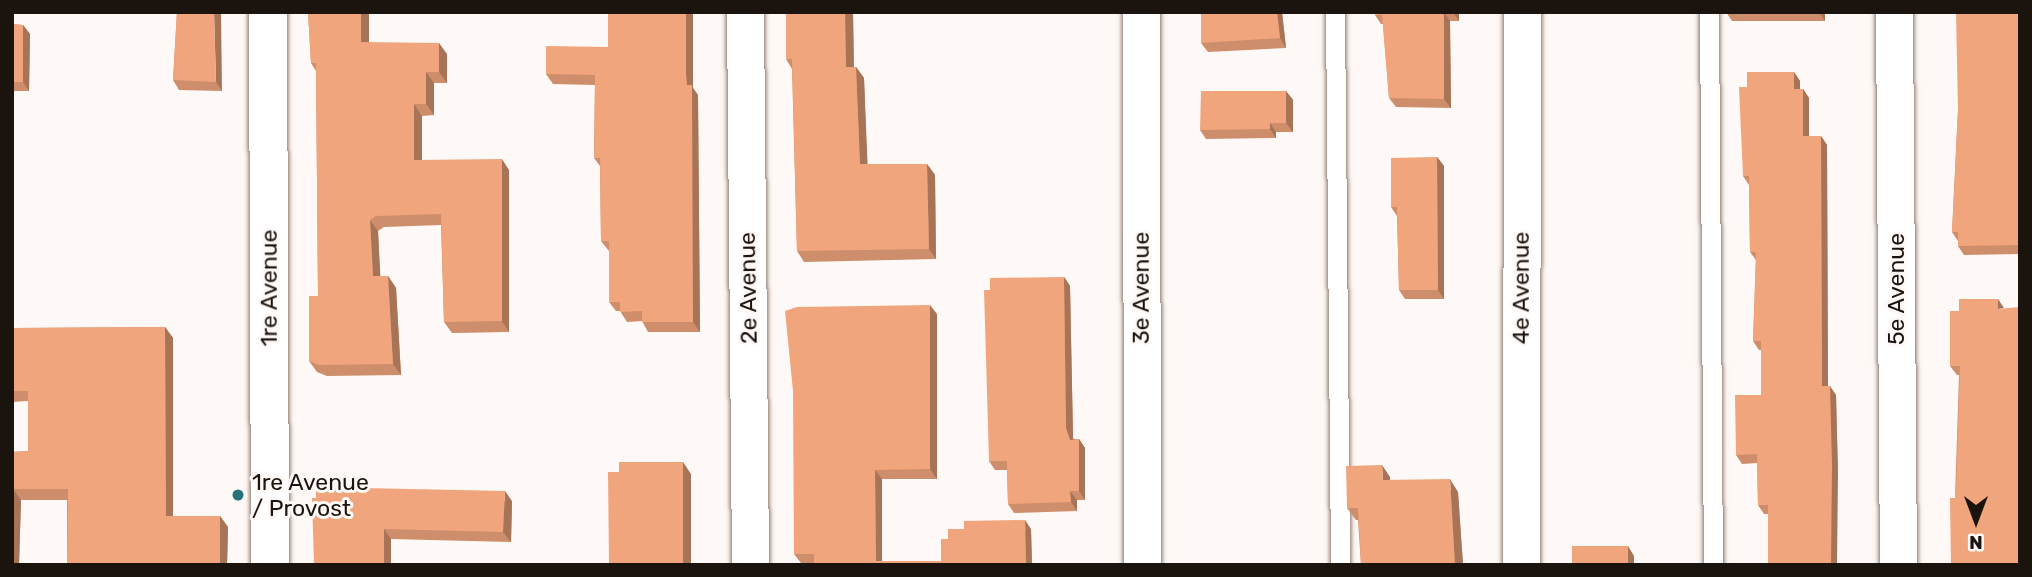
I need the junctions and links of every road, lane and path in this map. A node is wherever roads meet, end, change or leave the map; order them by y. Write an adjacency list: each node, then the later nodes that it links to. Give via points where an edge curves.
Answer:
1 (268, 12): 8 (street, 1re Avenue)
2 (745, 12): 9 (street, 2e Avenue)
3 (1141, 12): 10 (street, 3e Avenue)
4 (1335, 12): 11 (lane)
5 (1522, 12): 12 (street, 4e Avenue)
6 (1709, 12): 13 (lane)
7 (1894, 12): 14 (street, 5e Avenue)
8 (270, 565)
9 (750, 565)
10 (1142, 565)
11 (1340, 565)
12 (1521, 565)
13 (1713, 565)
14 (1898, 565)

